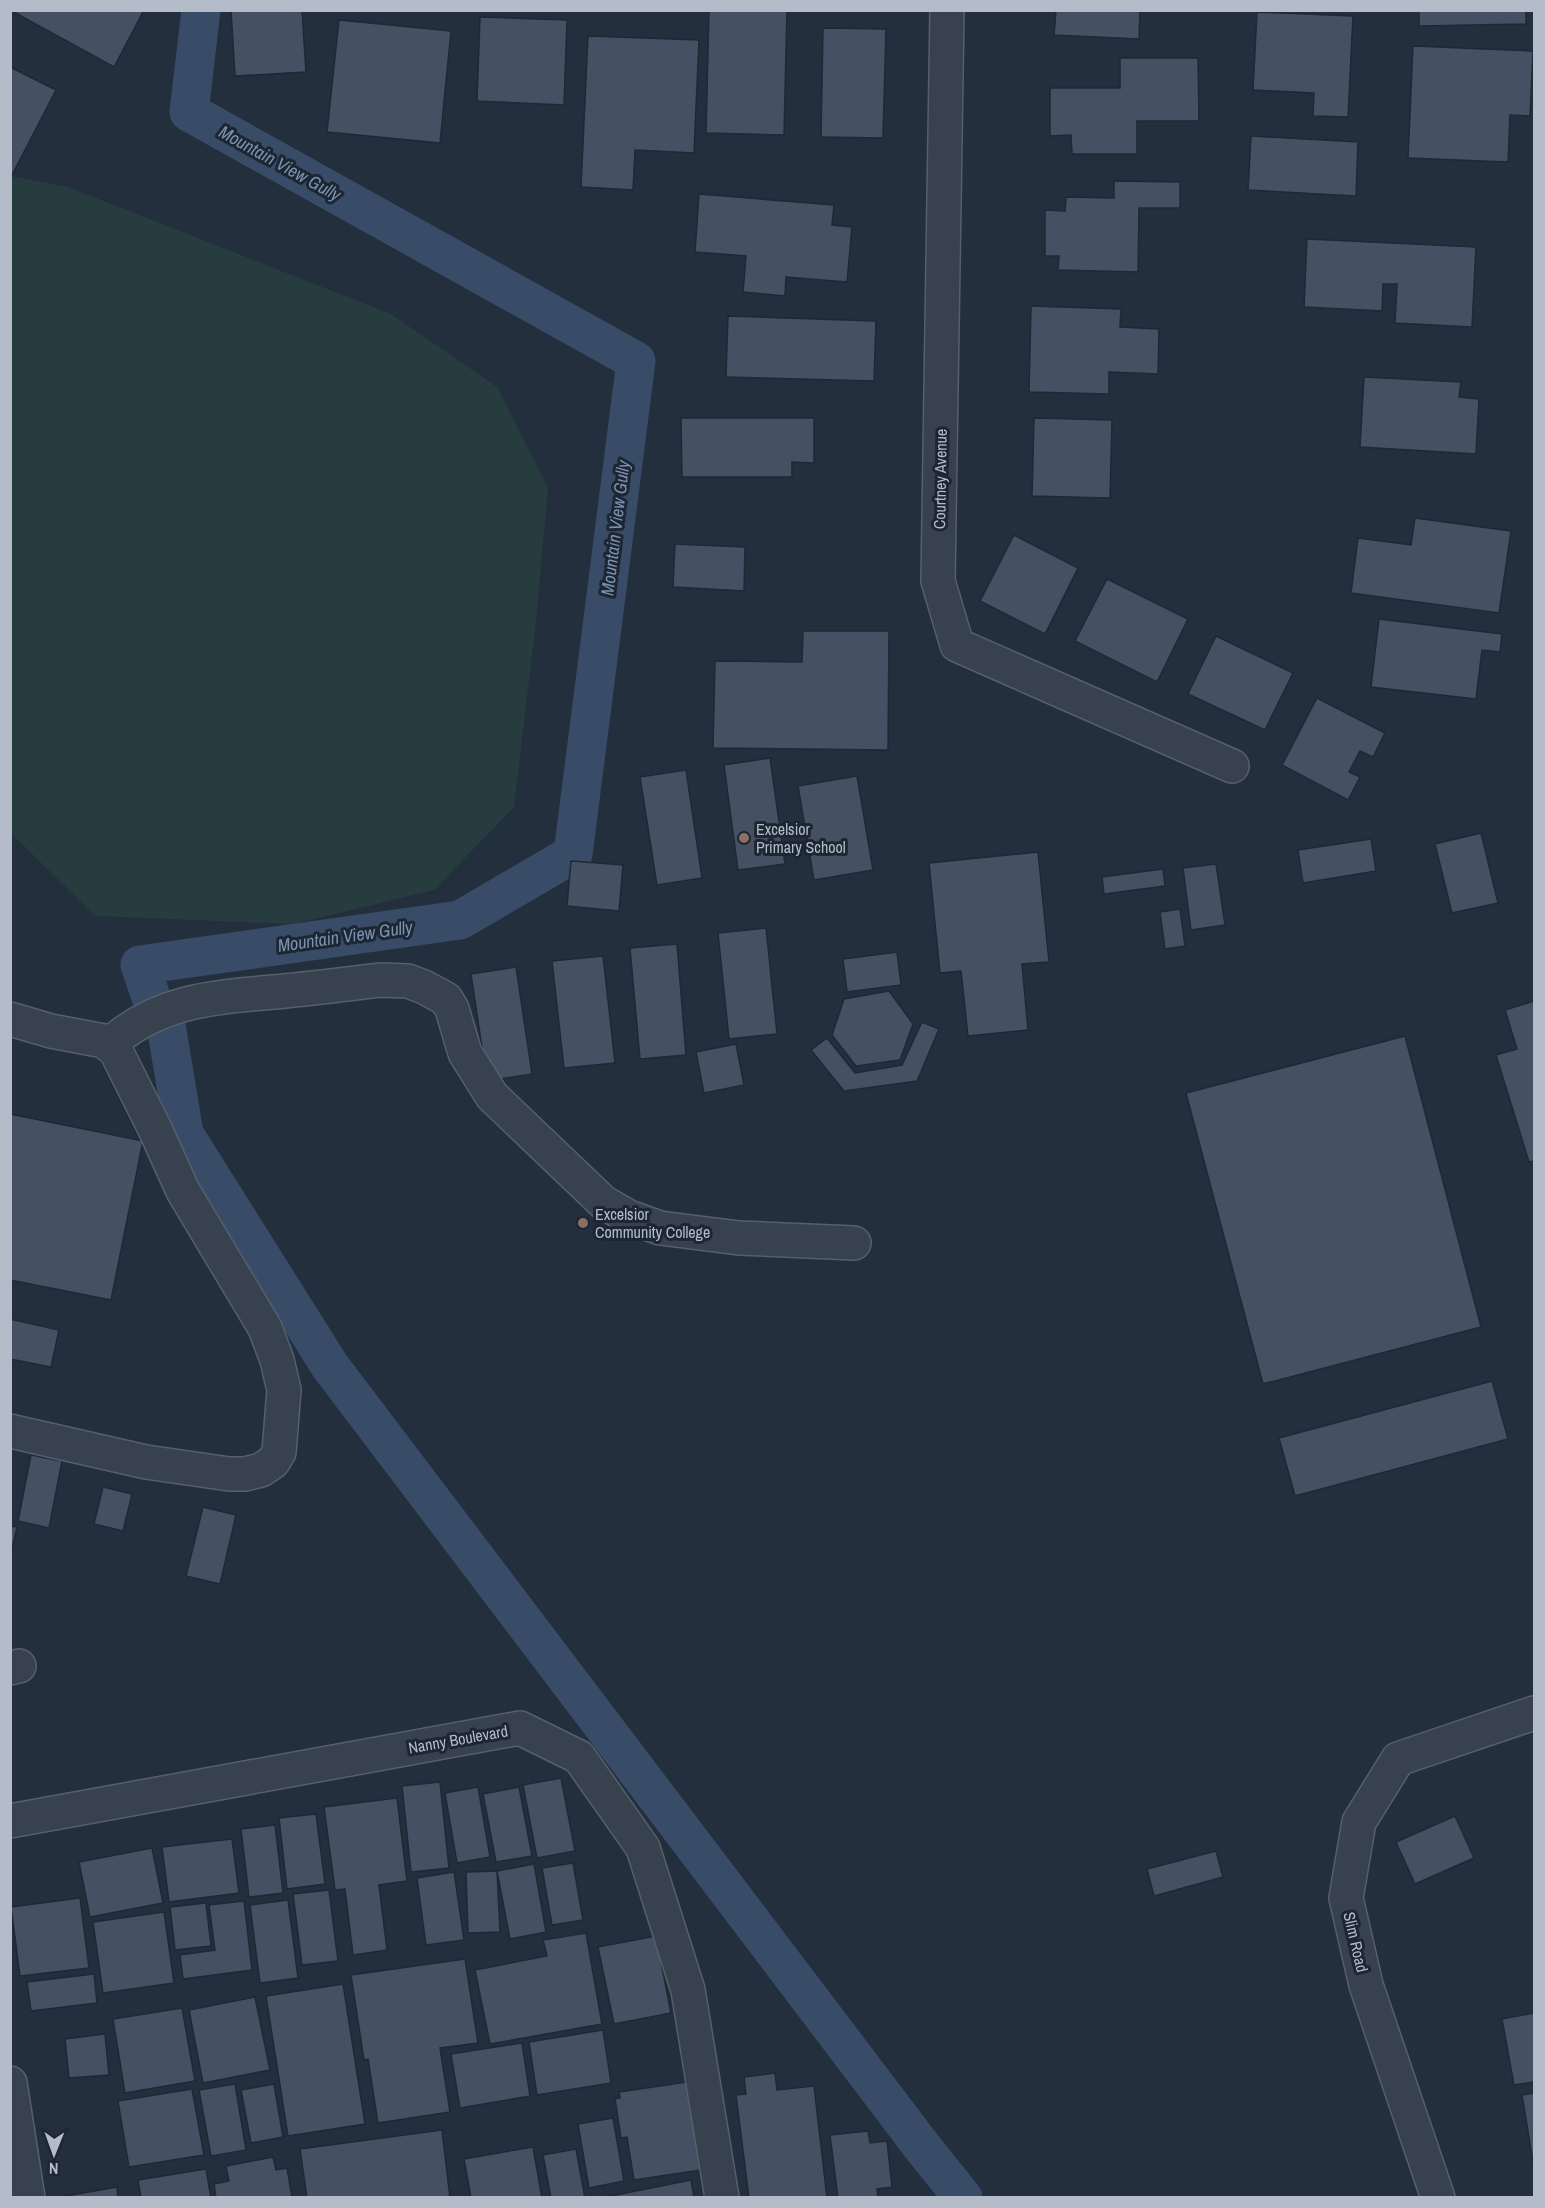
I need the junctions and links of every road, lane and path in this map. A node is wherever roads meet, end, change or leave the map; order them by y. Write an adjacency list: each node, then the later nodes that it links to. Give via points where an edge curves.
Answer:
1 (947, 10): 2 (street, Courtney Avenue, via 938,581 957,645)
2 (1232, 766)
3 (10, 1019): 4 (street)
4 (109, 1045): 5 (street, via 148,1017 206,999 380,980 408,981 446,999 465,1053 492,1096 603,1202 660,1228 739,1238); 6 (street, via 133,1083 183,1191 265,1328 285,1390 279,1452 261,1470 229,1474 146,1462)
5 (854, 1243)
6 (10, 1431)
7 (1534, 1713): 12 (street, Slim Road, via 1398,1759 1359,1822 1346,1898 1366,1985)
8 (10, 1821): 11 (street, Nanny Boulevard, via 520,1728 579,1757 643,1848 688,1990)
9 (10, 2083): 10 (street)
10 (28, 2198)
11 (722, 2198)
12 (1438, 2198)

